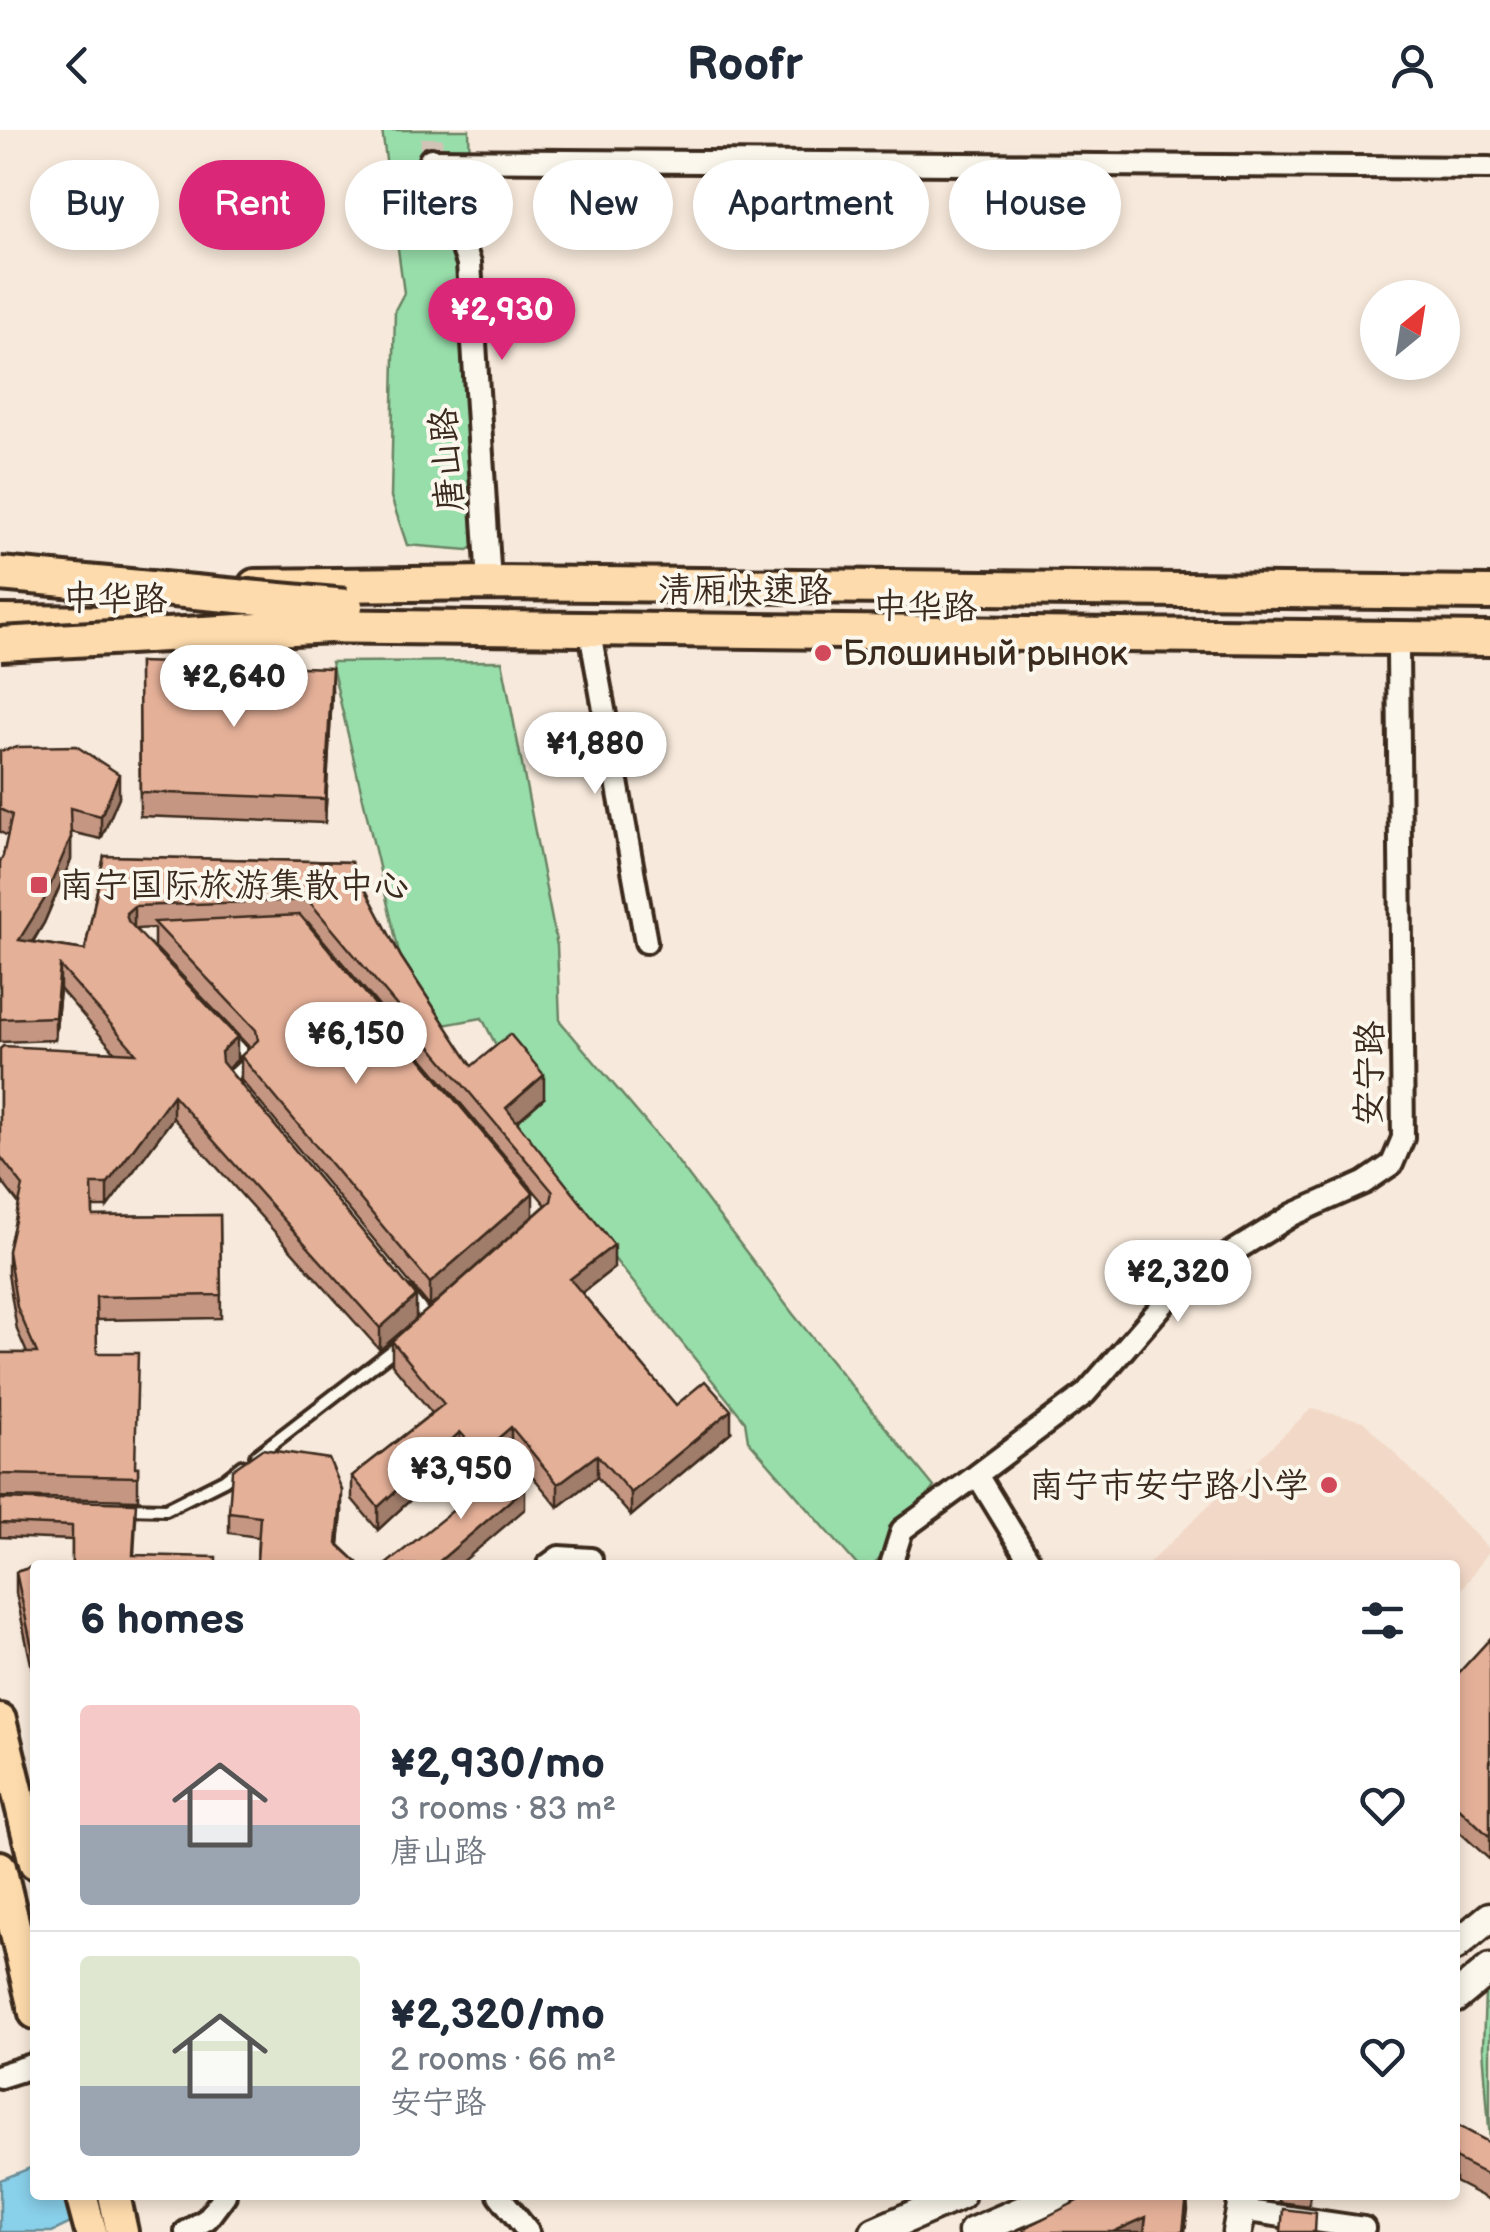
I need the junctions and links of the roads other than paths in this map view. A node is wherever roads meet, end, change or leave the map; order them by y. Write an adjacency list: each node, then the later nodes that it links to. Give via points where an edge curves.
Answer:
1 (513, 161): 2 (street)
2 (1490, 168)
3 (464, 250): 5 (street, 唐山路)
4 (0, 574): 10 (highway, bridge)
5 (489, 583): 6 (highway, 中华路); 7 (highway, 中华路)
6 (0, 589)
7 (1490, 593)
8 (0, 602): 10 (highway, 清厢快速路, bridge)
9 (1490, 614): 10 (highway, 清厢快速路)
10 (338, 616): 11 (highway, 清厢快速路, bridge); 13 (highway, 清厢快速路); 15 (highway, bridge)
11 (0, 622)
12 (0, 636): 14 (highway, 中华路)
13 (1490, 639)
14 (592, 643): 16 (highway, 中华路); 18 (street)
15 (0, 644)
16 (1398, 652): 17 (highway, 中华路); 24 (street, 安宁路, via 1404,1138 1392,1164 1181,1284 1085,1394)
17 (1490, 653)
18 (646, 942)
19 (224, 1033): 20 (lane, via 250,1060 229,1079)
20 (242, 1094)
21 (404, 1290): 23 (lane)
22 (444, 1307): 23 (lane)
23 (429, 1320): 25 (lane, via 224,1480 166,1510)
24 (977, 1475): 28 (street, 安宁路, via 902,1530); 29 (street)
25 (111, 1508)
26 (591, 1559): 27 (street)
27 (555, 1560)
28 (893, 1560)
29 (1029, 1560)
30 (0, 1720): 31 (main road)
31 (27, 1799)
32 (0, 1868): 36 (main road)
33 (1490, 1917): 34 (main road)
34 (1460, 1942)
35 (1490, 1969): 37 (main road)
36 (30, 1991)
37 (1460, 1994)
38 (30, 2067): 39 (street)
39 (0, 2076)
40 (83, 2200): 48 (main road)
41 (115, 2200): 49 (main road)
42 (221, 2200): 50 (street)
43 (503, 2200): 51 (street)
44 (949, 2200): 52 (main road)
45 (1048, 2200): 53 (main road)
46 (1238, 2208): 47 (street)
47 (1364, 2228)
48 (91, 2232)
49 (122, 2232)
50 (186, 2232)
51 (528, 2232)
52 (875, 2232)
53 (974, 2232)

